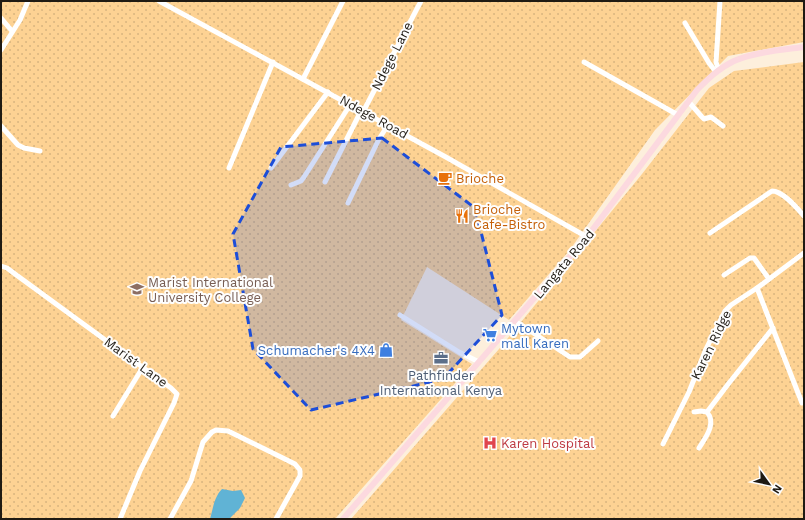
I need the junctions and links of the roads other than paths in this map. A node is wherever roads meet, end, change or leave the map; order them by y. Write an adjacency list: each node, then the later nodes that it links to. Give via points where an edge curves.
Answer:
1 (28, 1): 8 (street)
2 (159, 1): 11 (street, Ndege Road)
3 (343, 1): 14 (street)
4 (421, 1): 18 (street, Ndege Lane)
5 (720, 1): 13 (street)
6 (1, 18): 8 (street)
7 (685, 23): 13 (street)
8 (12, 31): 10 (street)
9 (804, 47): 13 (main road, Langata Road, via 747,57)
10 (1, 50)
11 (273, 62): 14 (street, Ndege Road); 24 (street)
12 (584, 62): 19 (street)
13 (717, 72): 16 (main road, Langata Road)
14 (303, 80): 15 (street, Ndege Road)
15 (328, 92): 17 (street, Ndege Road); 25 (street)
16 (688, 101): 19 (main road, Langata Road); 22 (street, via 702,118 711,117)
17 (350, 104): 18 (street, Ndege Road); 27 (street, via 304,177)
18 (362, 111): 20 (street, Ndege Road); 26 (street, Ndege Lane)
19 (678, 115): 31 (main road, Langata Road)
20 (388, 125): 28 (street); 31 (street, Ndege Road)
21 (1, 126): 23 (street, via 18,145)
22 (723, 126)
23 (40, 151)
24 (229, 168)
25 (271, 168)
26 (325, 182)
27 (291, 185)
28 (348, 203)
29 (804, 216): 30 (street, via 781,194 772,191)
30 (710, 233)
31 (587, 237): 38 (main road, Langata Road)
32 (804, 253): 35 (street, Karen Ridge)
33 (1, 266): 42 (street, Marist Lane)
34 (724, 275): 35 (street, via 754,258)
35 (769, 279): 36 (street, Karen Ridge)
36 (757, 288): 39 (street); 47 (street, Karen Ridge, via 725,311)
37 (400, 315): 41 (street)
38 (515, 321): 40 (street, via 570,357 580,357); 41 (main road, Langata Road)
39 (773, 328): 43 (street); 45 (street)
40 (598, 341)
41 (479, 362): 52 (main road, Langata Road)
42 (143, 367): 46 (street); 49 (street, Marist Lane, via 171,388 177,396 140,471)
43 (802, 403)
44 (694, 412): 45 (street)
45 (707, 412): 48 (street, via 710,415 711,426)
46 (114, 416)
47 (663, 444)
48 (699, 448)
49 (120, 519)
50 (170, 519): 51 (street, via 191,481 203,442 212,432 223,430 238,435 298,467 300,476)
51 (276, 519)
52 (343, 519)

